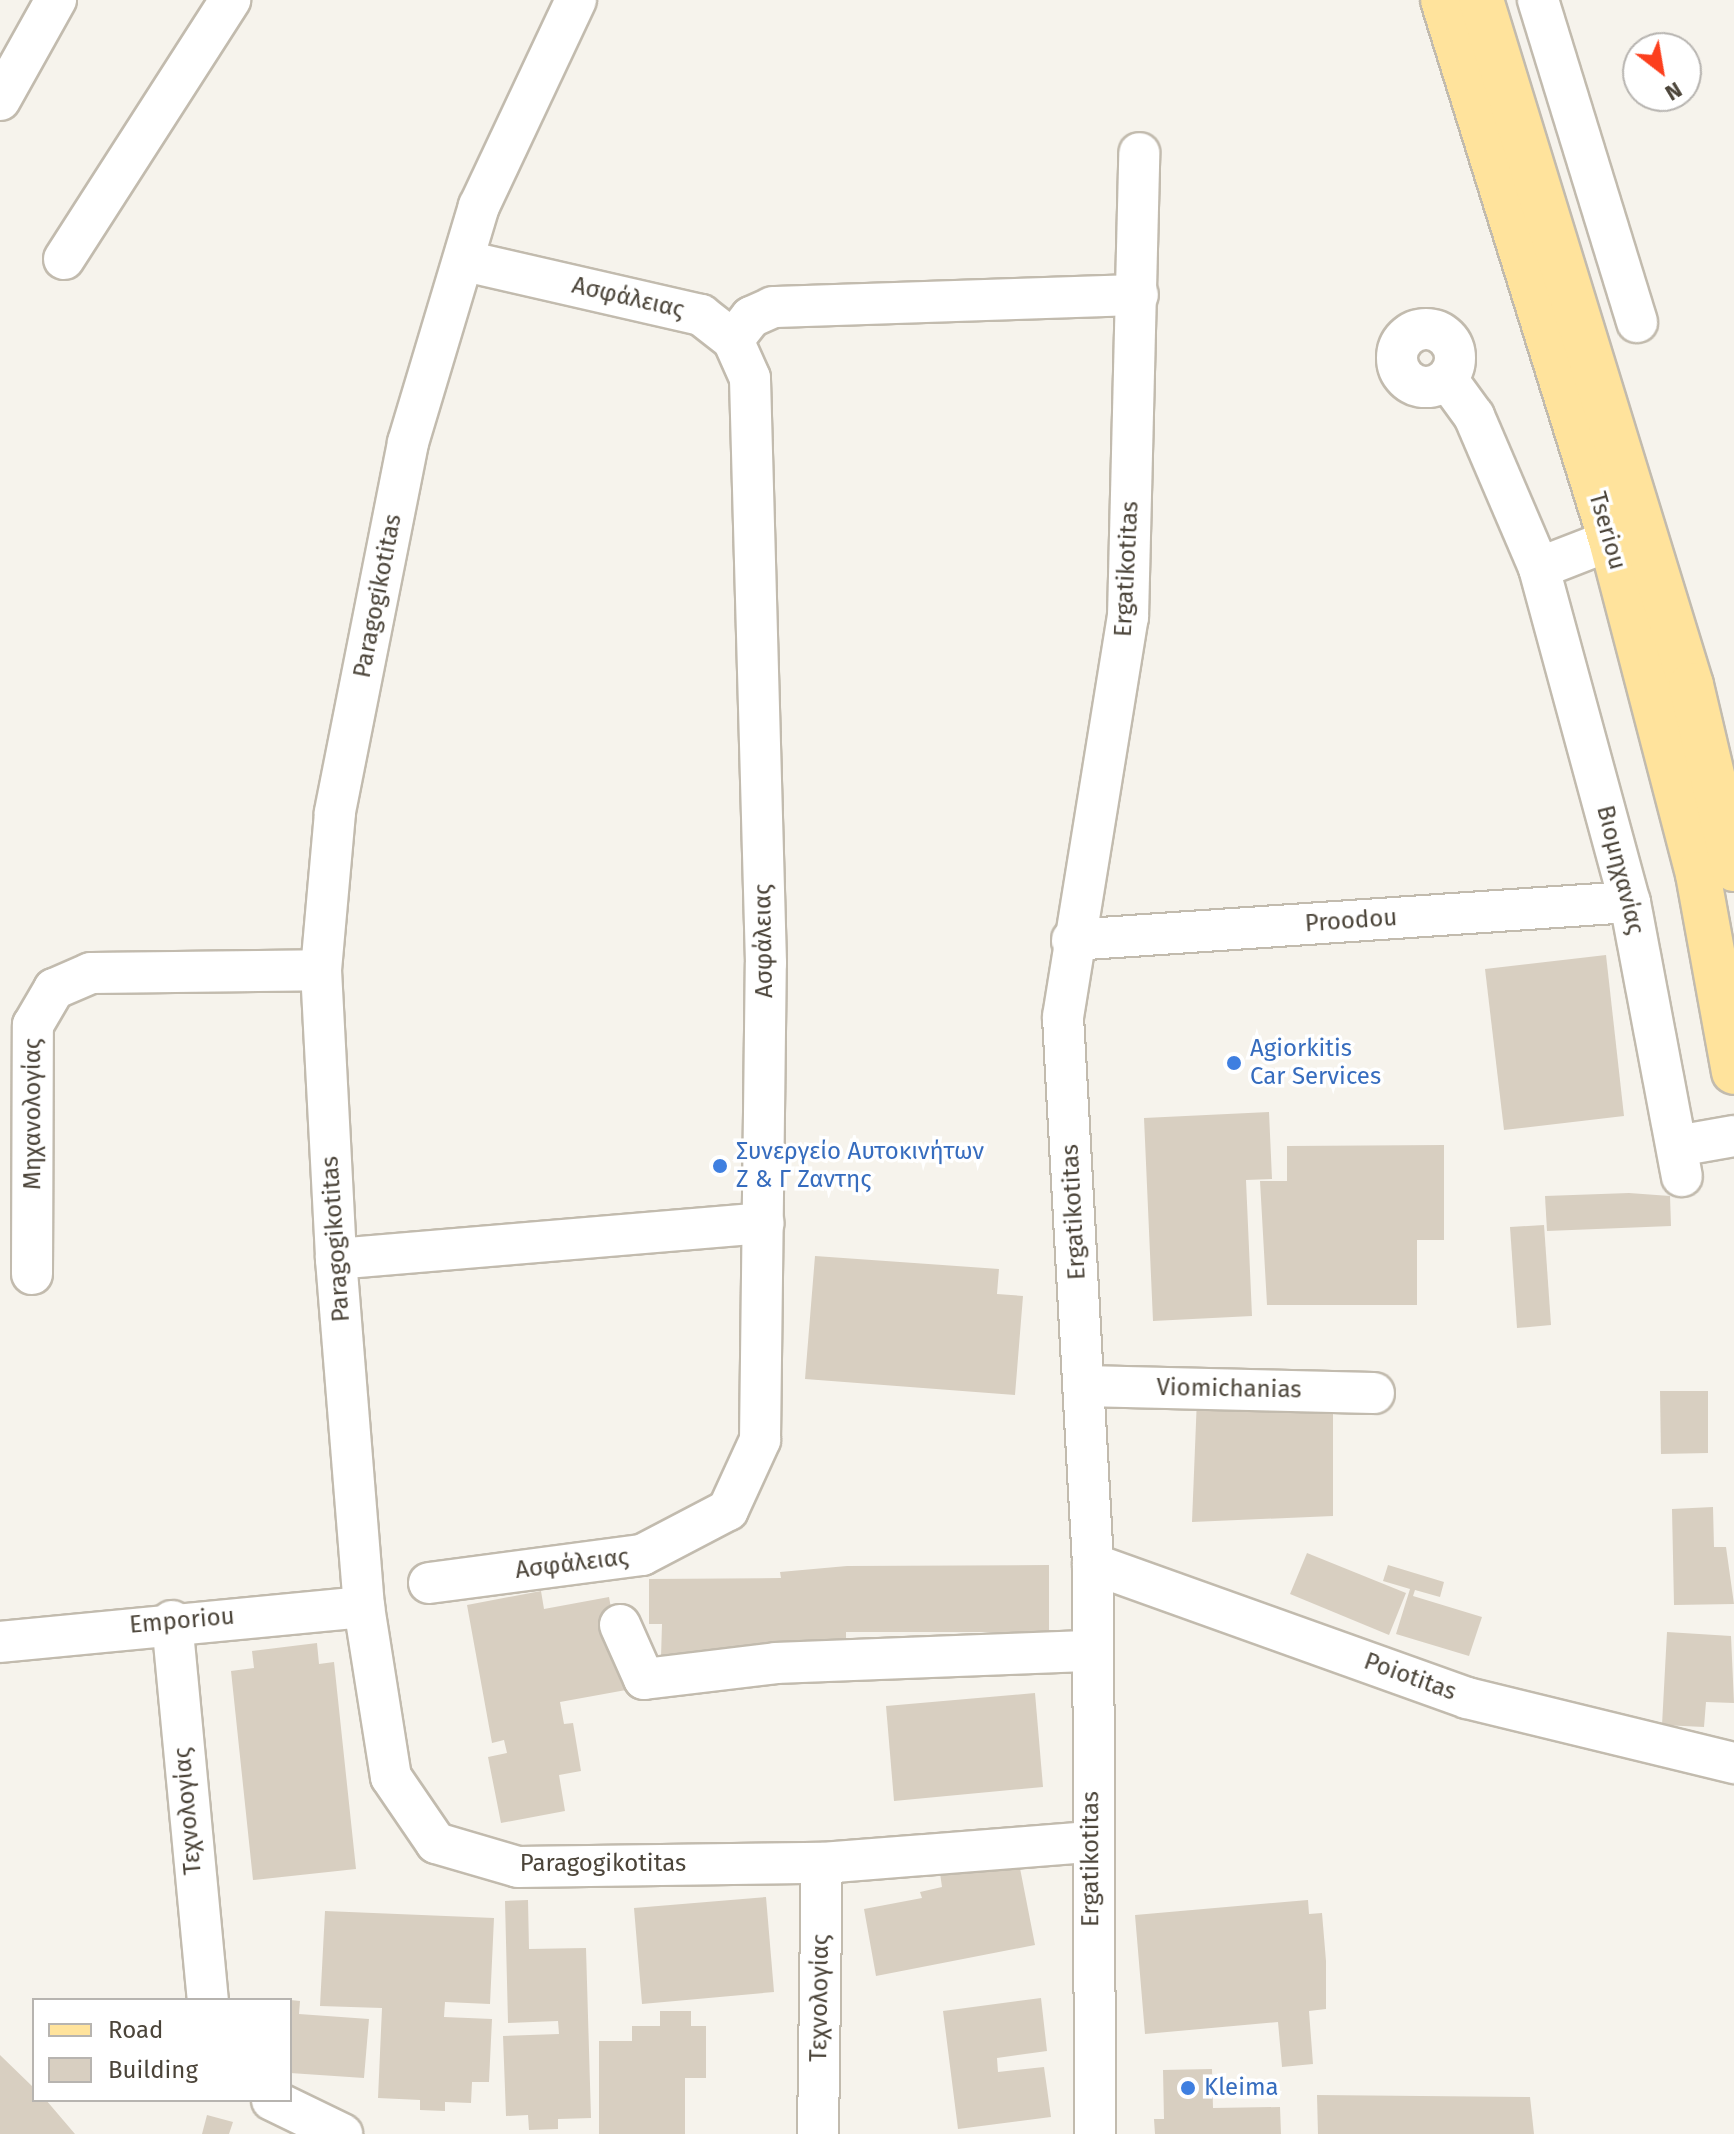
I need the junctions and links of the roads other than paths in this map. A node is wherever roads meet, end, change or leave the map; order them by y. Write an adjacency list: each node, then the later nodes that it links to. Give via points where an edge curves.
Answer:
1 (56, 0): 7 (street)
2 (230, 0): 9 (street)
3 (576, 0): 10 (street, Paragogikotitas, via 479,206)
4 (1443, 0): 15 (main road, Tseriou)
5 (1481, 0): 17 (main road, Tseriou, via 1686,670)
6 (1538, 0): 12 (street)
7 (0, 100)
8 (1139, 153): 11 (street, Ergatikotitas)
9 (64, 259)
10 (465, 261): 13 (street, Ασφάλειας, via 701,315); 20 (street, Paragogikotitas, via 405,459 335,813)
11 (1138, 295): 13 (street, via 773,307 751,317); 19 (street, Ergatikotitas, via 1128,617)
12 (1637, 322)
13 (733, 340): 23 (street, Ασφάλειας, via 750,378 766,963)
14 (1447, 379): 16 (street, Βιομηχανίας, via 1474,416)
15 (1611, 540): 16 (street); 21 (main road, Tseriou, via 1698,874)
16 (1539, 568): 18 (street, Βιομηχανίας)
17 (1734, 869)
18 (1630, 902): 19 (street, Proodou); 22 (street, Βιομηχανίας, via 1680,1161)
19 (1072, 940): 26 (street, Ergatikotitas, via 1063,1017)
20 (321, 970): 24 (street, Paragogikotitas); 25 (street, Μηχανολογίας, via 91,973 54,989 33,1025)
21 (1734, 1072)
22 (1734, 1136)
23 (763, 1223): 24 (street); 29 (street, Ασφάλειας, via 760,1440 728,1510 642,1555)
24 (336, 1259): 30 (street, Paragogikotitas)
25 (32, 1274)
26 (1084, 1386): 27 (street, Viomichanias); 28 (street, Ergatikotitas)
27 (1374, 1393)
28 (1093, 1564): 34 (street, Ergatikotitas); 35 (street, Poiotitas, via 1467,1698)
29 (429, 1583)
30 (364, 1607): 31 (street, Emporiou); 37 (street, Paragogikotitas, via 391,1777 436,1843 518,1867)
31 (172, 1621): 33 (street, Emporiou); 38 (street, Τεχνολογίας)
32 (620, 1625): 34 (street, via 644,1679 776,1663)
33 (0, 1642)
34 (1092, 1651): 36 (street, Ergatikotitas)
35 (1734, 1763)
36 (1090, 1842): 37 (street, Paragogikotitas); 42 (street, Ergatikotitas)
37 (822, 1863): 41 (street, Τεχνολογίας)
38 (208, 1998)
39 (276, 2102): 40 (street)
40 (342, 2134)
41 (818, 2134)
42 (1095, 2134)

